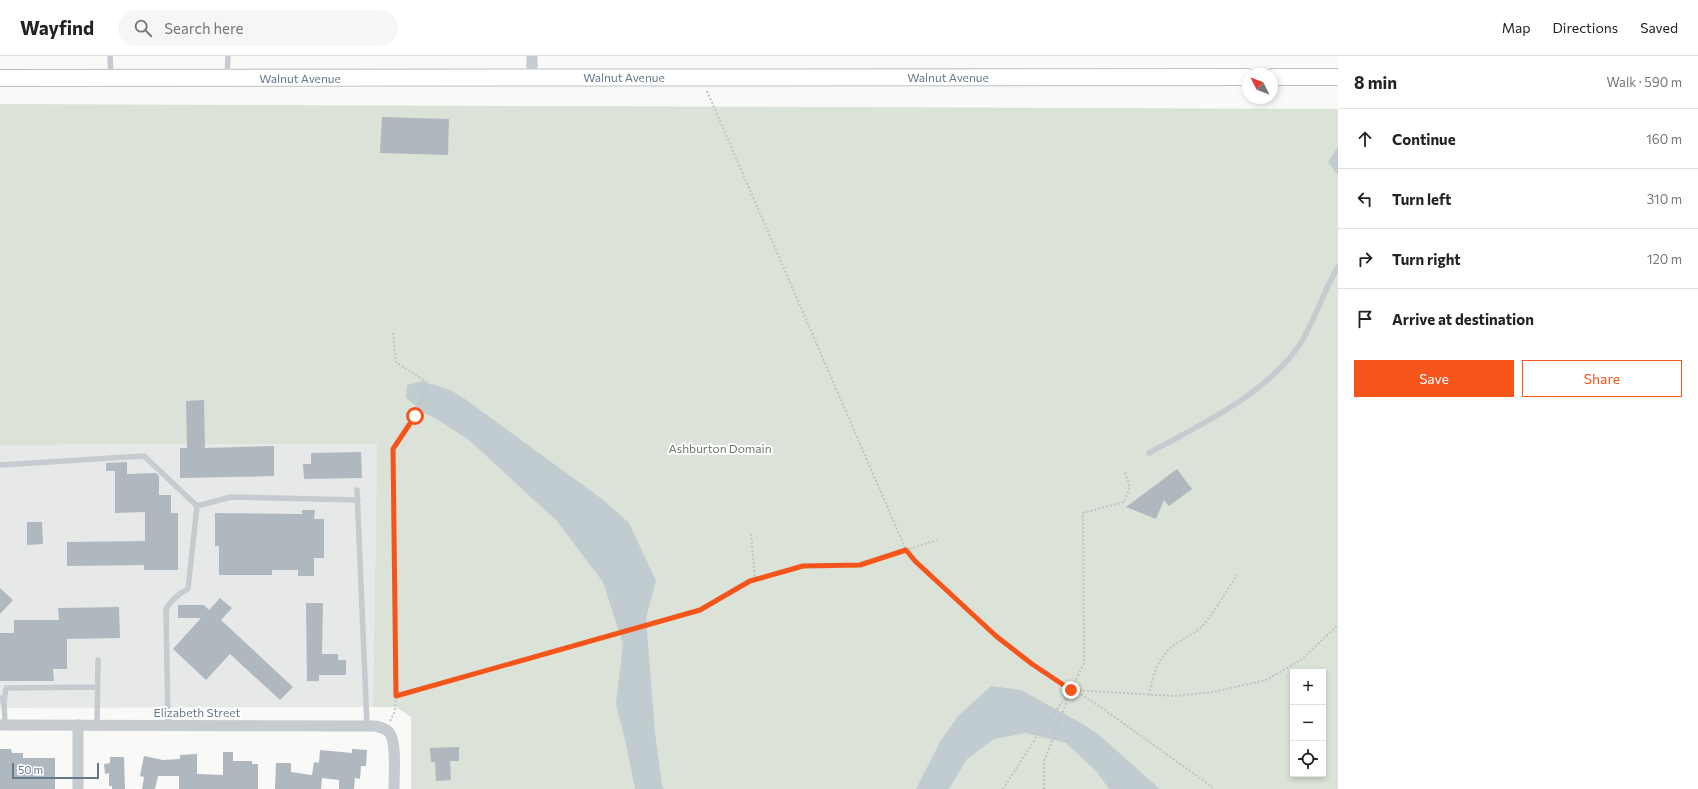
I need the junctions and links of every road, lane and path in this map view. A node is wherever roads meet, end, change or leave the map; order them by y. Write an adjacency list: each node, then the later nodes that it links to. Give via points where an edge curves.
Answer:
1 (110, 56): 9 (lane)
2 (228, 56): 10 (lane)
3 (532, 56): 11 (street)
4 (1338, 76): 7 (main road)
5 (701, 77): 6 (main road, Walnut Avenue); 11 (main road, Walnut Avenue); 22 (path)
6 (1242, 77)
7 (1278, 77)
8 (0, 78): 9 (main road, Walnut Avenue)
9 (111, 78): 10 (main road, Walnut Avenue)
10 (227, 78): 11 (main road, Walnut Avenue)
11 (532, 78)
12 (1338, 267): 14 (lane, via 1301,343 1274,374 1244,398)
13 (393, 333): 30 (path, via 396,362 428,383 415,416 393,449)
14 (1149, 453)
15 (0, 465): 19 (lane, via 144,456)
16 (1125, 472): 28 (path, via 1130,487 1124,502 1084,513 1084,663)
17 (357, 490): 18 (lane)
18 (358, 500): 19 (lane, via 231,496); 37 (lane)
19 (197, 506): 36 (lane, via 188,589 170,601 166,609)
20 (751, 534): 24 (path)
21 (937, 540): 22 (path)
22 (906, 550): 24 (path, via 860,565 803,566); 28 (path, via 996,636)
23 (1237, 574): 29 (path, via 1205,623 1171,647 1161,660 1152,677)
24 (755, 580): 30 (path, via 700,610)
25 (1338, 625): 29 (path, via 1301,660 1266,680 1213,692 1176,696)
26 (98, 660): 27 (lane)
27 (97, 687): 31 (lane, via 6,688); 35 (lane)
28 (1071, 690): 29 (path); 40 (path); 41 (path, via 1044,762); 42 (path, via 1102,708)
29 (1149, 694)
30 (396, 696): 32 (path)
31 (2, 700): 33 (lane)
32 (395, 711)
33 (2, 725): 34 (street, Elizabeth Street)
34 (78, 725): 35 (street, Elizabeth Street); 38 (street)
35 (97, 725): 36 (street, Elizabeth Street)
36 (168, 725): 37 (street, Elizabeth Street)
37 (367, 726): 39 (street, Elizabeth Street, via 382,727 390,734 394,747)
38 (78, 789)
39 (394, 789)
40 (1003, 789)
41 (1044, 789)
42 (1215, 789)

